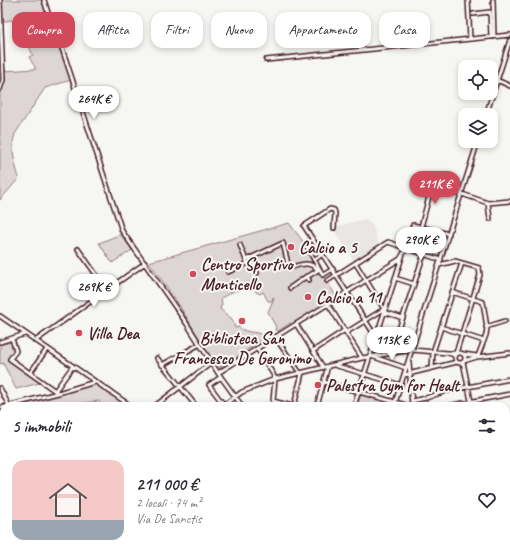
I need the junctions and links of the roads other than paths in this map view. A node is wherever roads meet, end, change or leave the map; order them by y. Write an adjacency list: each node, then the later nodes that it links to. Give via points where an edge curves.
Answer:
1 (0, 0): 14 (street, via 3,80)
2 (44, 0): 35 (street, via 122,231)
3 (468, 0): 8 (street)
4 (493, 0): 7 (street)
5 (473, 14): 7 (street, via 490,12)
6 (510, 35): 7 (street)
7 (492, 37): 8 (street)
8 (470, 39): 10 (street)
9 (510, 40): 11 (street)
10 (266, 60)
11 (498, 77)
12 (498, 80): 13 (street)
13 (510, 86)
14 (0, 89)
15 (476, 148): 17 (street)
16 (434, 178): 21 (street)
17 (462, 194): 19 (street); 23 (street)
18 (510, 201): 19 (street)
19 (488, 203): 20 (street)
20 (490, 219)
21 (422, 227): 23 (street); 26 (street, via 413,225)
22 (334, 228): 24 (street, via 336,213 330,209 304,226)
23 (449, 234): 34 (street)
24 (313, 239): 28 (street); 33 (street, via 305,244)
25 (240, 245): 32 (street)
26 (406, 248): 29 (street); 30 (street); 37 (street, via 388,242)
27 (78, 249): 49 (street)
28 (323, 254): 33 (street); 40 (street)
29 (424, 254): 34 (street); 47 (street)
30 (403, 255): 44 (street); 45 (street)
31 (251, 258): 32 (street); 39 (street, via 282,243 289,268 308,264); 42 (street)
32 (246, 260): 41 (street, via 248,263)
33 (314, 260): 39 (street)
34 (441, 260): 38 (street)
35 (145, 263): 49 (street); 72 (street)
36 (462, 263): 38 (street, via 455,261); 51 (street); 52 (street, via 479,268 480,275)
37 (356, 264): 43 (street); 45 (street)
38 (439, 265): 75 (street)
39 (319, 269): 40 (street, via 324,275); 48 (street, via 308,279 307,276)
40 (333, 269): 43 (street)
41 (228, 272)
42 (257, 272)
43 (337, 275): 46 (street); 50 (street)
44 (395, 278): 47 (street); 54 (street)
45 (366, 280): 50 (street); 54 (street)
46 (327, 281)
47 (414, 284): 56 (street)
48 (290, 288)
49 (107, 290): 69 (street)
50 (347, 292): 53 (street); 57 (street)
51 (452, 292): 52 (street); 60 (street)
52 (473, 298): 61 (street, via 483,302); 65 (street)
53 (328, 304): 59 (street); 63 (street)
54 (384, 310): 56 (street); 57 (street); 67 (street)
55 (0, 316): 64 (street)
56 (402, 318): 79 (street)
57 (366, 321): 63 (street); 67 (street)
58 (505, 321): 61 (street)
59 (296, 324): 66 (street); 76 (street)
60 (441, 327): 65 (street); 77 (street)
61 (486, 327): 70 (street)
62 (274, 331): 66 (street)
63 (346, 331): 76 (street); 87 (street)
64 (25, 334): 68 (street); 69 (street)
65 (462, 334): 70 (street); 81 (street)
66 (276, 337): 73 (street); 100 (street)
67 (376, 337): 83 (street)
68 (12, 339): 71 (street); 98 (street, via 16,350 10,359)
69 (35, 340): 74 (street)
70 (484, 341): 84 (street)
71 (0, 342)
72 (200, 344): 90 (street); 92 (street)
73 (257, 348): 99 (street); 103 (street)
74 (47, 349): 93 (street); 98 (street)
75 (412, 350): 77 (street); 79 (street); 97 (street)
76 (313, 352): 95 (street)
77 (433, 352): 80 (street); 96 (street)
78 (510, 352): 84 (street)
79 (391, 353): 83 (street)
80 (448, 353): 81 (street); 85 (street)
81 (456, 353): 82 (street)
82 (462, 353): 84 (street); 85 (street); 88 (street, via 465,358)
83 (370, 356): 87 (street); 97 (street); 101 (street)
84 (479, 356): 88 (street)
85 (455, 357): 89 (street)
86 (157, 358): 92 (street)
87 (362, 358): 91 (street)
88 (463, 361): 89 (street); 108 (street)
89 (457, 362): 96 (street)
90 (211, 363): 99 (street); 110 (street)
91 (333, 364): 94 (street); 101 (street)
92 (162, 365): 110 (street)
93 (73, 366): 105 (street); 112 (street)
94 (328, 366): 95 (street); 106 (street)
95 (323, 368): 100 (street)
96 (432, 368): 97 (street)
97 (408, 371): 107 (street); 115 (street)
98 (30, 373): 112 (street)
99 (218, 373): 102 (street)
100 (301, 373): 103 (street); 125 (street, one-way to 125)
101 (364, 374): 107 (street); 111 (street)
102 (221, 377): 114 (street); 121 (street, via 209,385)
103 (275, 379): 114 (street); 124 (street, via 273,401)
104 (510, 380): 108 (street)
105 (95, 382): 112 (street); 118 (street)
106 (324, 382): 111 (street); 126 (street)
107 (401, 386): 128 (street)
108 (468, 387): 115 (street); 129 (street)
109 (0, 388): 116 (street)
110 (180, 388): 119 (street); 120 (street)
111 (359, 391): 127 (street); 128 (street)
112 (57, 392): 117 (street)
113 (510, 394): 129 (street)
114 (235, 396): 122 (street); 123 (street)
115 (412, 401)
116 (6, 402)
117 (22, 402)
118 (125, 402)
119 (161, 402)
120 (192, 402)
121 (221, 402)
122 (227, 402)
123 (239, 402)
124 (277, 402)
125 (294, 402)
126 (318, 402)
127 (355, 402)
128 (395, 402)
129 (472, 402)

